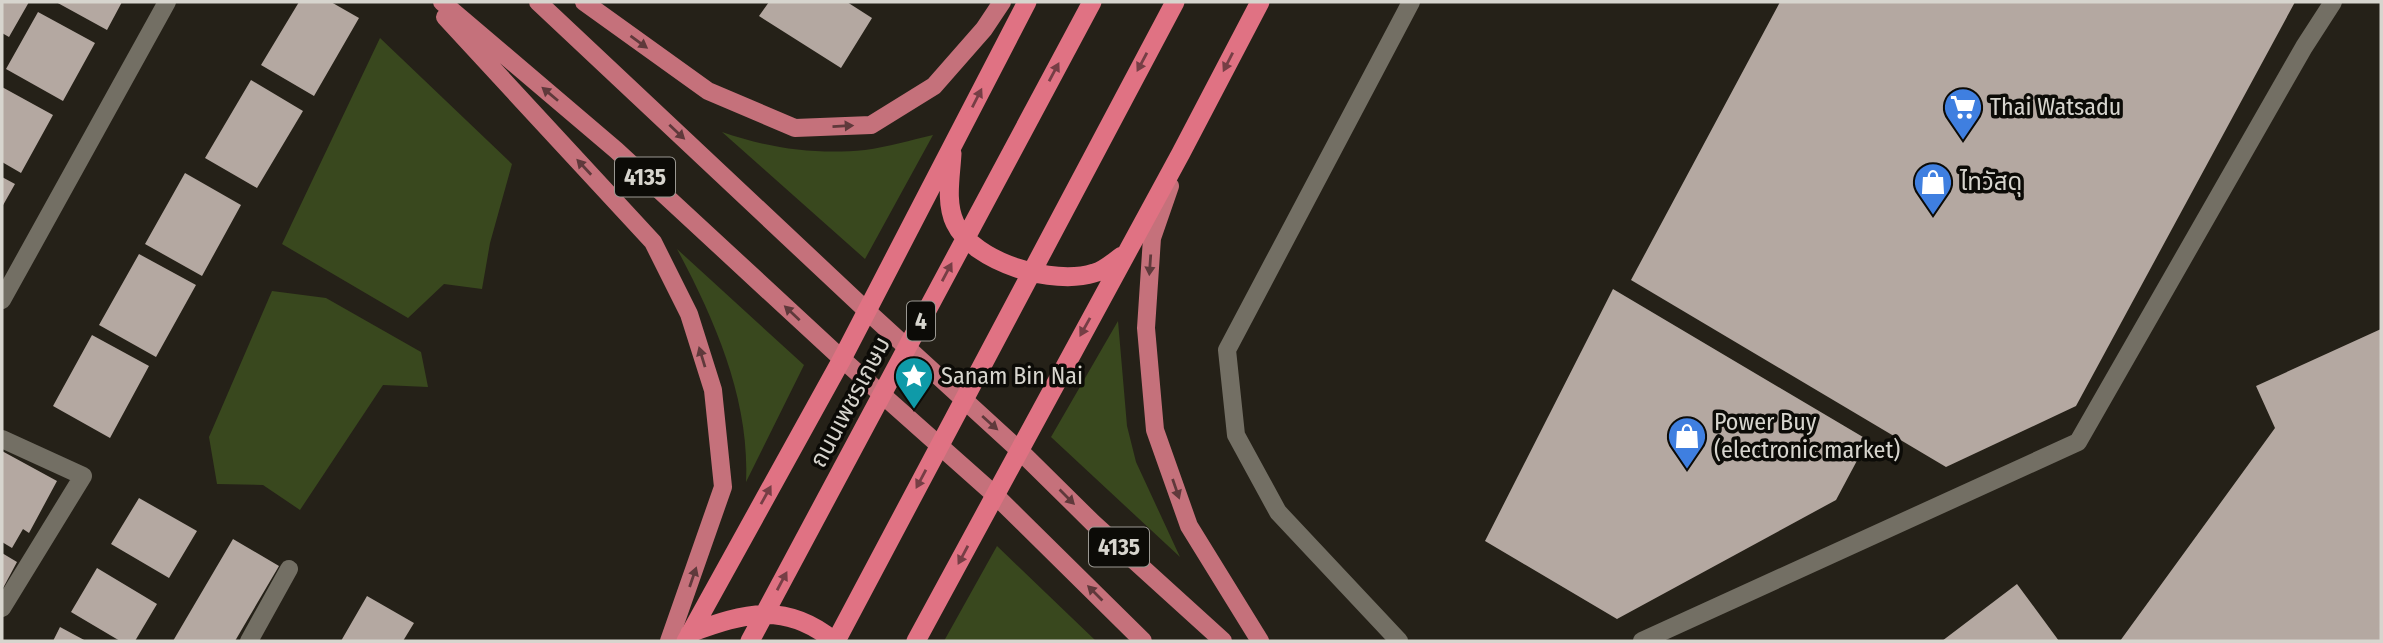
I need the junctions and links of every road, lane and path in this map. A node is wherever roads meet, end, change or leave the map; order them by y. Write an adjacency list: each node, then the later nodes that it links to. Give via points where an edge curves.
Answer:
1 (431, 2): 26 (main road, one-way to 1, via 723,487 713,390 689,314 653,242)
2 (442, 2): 18 (main road, 4135, one-way to 2, via 616,150)
3 (538, 2): 17 (main road, 4135, one-way to 17)
4 (584, 2): 5 (main road, one-way to 5, via 708,90 795,128 871,125 934,86)
5 (1002, 2)
6 (1027, 2): 13 (highway, one-way to 6)
7 (1092, 2): 27 (highway, ถนนเพชรเกษม / 4, one-way to 7)
8 (1175, 2): 28 (highway, one-way to 28)
9 (1260, 2): 14 (highway, one-way to 14)
10 (1411, 2): 33 (street, via 1227,350 1236,435 1278,512)
11 (2333, 2): 34 (street, via 2078,442)
12 (168, 3): 16 (street)
13 (953, 144): 15 (highway, via 949,202 955,224 976,248 1011,266 1063,277 1095,273); 17 (highway)
14 (1181, 153): 15 (highway); 32 (main road, one-way to 32, via 1152,238 1146,328 1156,430 1189,526)
15 (1126, 254): 20 (highway, one-way to 20)
16 (2, 300)
17 (867, 311): 18 (highway); 20 (main road, 4135, one-way to 20)
18 (842, 359): 21 (main road, 4135); 24 (highway, one-way to 18)
19 (2, 439): 23 (street, via 83,476)
20 (1018, 450): 21 (highway); 31 (main road, 4135, one-way to 31)
21 (995, 495): 29 (highway, one-way to 29); 30 (main road, 4135, one-way to 21)
22 (289, 569): 25 (street)
23 (2, 608)
24 (688, 637): 28 (highway, via 748,614 778,614)
25 (249, 641)
26 (669, 641)
27 (750, 641)
28 (835, 641)
29 (916, 641)
30 (1143, 641)
31 (1223, 641)
32 (1260, 641)
33 (1399, 641)
34 (1642, 641)

